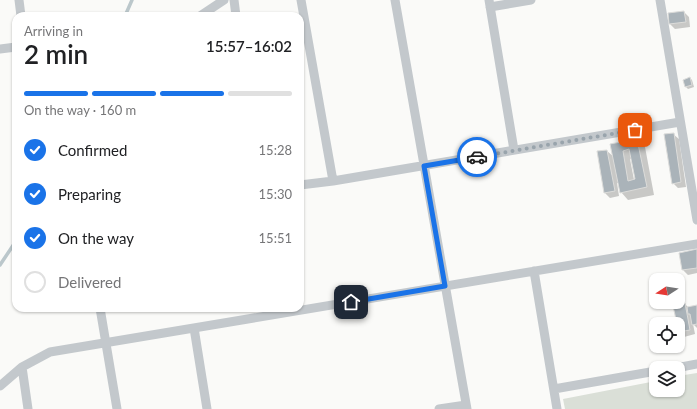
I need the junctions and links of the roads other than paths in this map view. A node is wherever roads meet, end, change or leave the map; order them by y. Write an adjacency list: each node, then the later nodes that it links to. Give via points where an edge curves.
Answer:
1 (20, 0): 9 (street)
2 (224, 0): 10 (street)
3 (234, 0): 11 (street)
4 (302, 0): 17 (street)
5 (395, 0): 16 (street)
6 (532, 0): 8 (street)
7 (660, 0): 14 (street)
8 (489, 4): 15 (street)
9 (22, 12)
10 (206, 12)
11 (236, 12)
12 (12, 48): 13 (street)
13 (0, 49)
14 (680, 122): 15 (street); 19 (street)
15 (514, 150): 16 (street)
16 (424, 166): 17 (street); 22 (street)
17 (333, 181): 18 (street)
18 (304, 185)
19 (697, 220)
20 (697, 244): 21 (street)
21 (534, 272): 22 (street); 33 (street)
22 (445, 286): 23 (street); 34 (street)
23 (304, 310)
24 (101, 312): 27 (street)
25 (290, 312): 26 (street)
26 (194, 328): 27 (street); 37 (street)
27 (106, 342): 30 (street, via 50,352); 36 (street)
28 (697, 364): 29 (street)
29 (685, 366)
30 (22, 367): 32 (street); 35 (street)
31 (649, 372): 33 (street)
32 (0, 386)
33 (554, 389): 39 (street)
34 (466, 407): 38 (street)
35 (28, 409)
36 (117, 409)
37 (207, 409)
38 (440, 409)
39 (557, 409)

